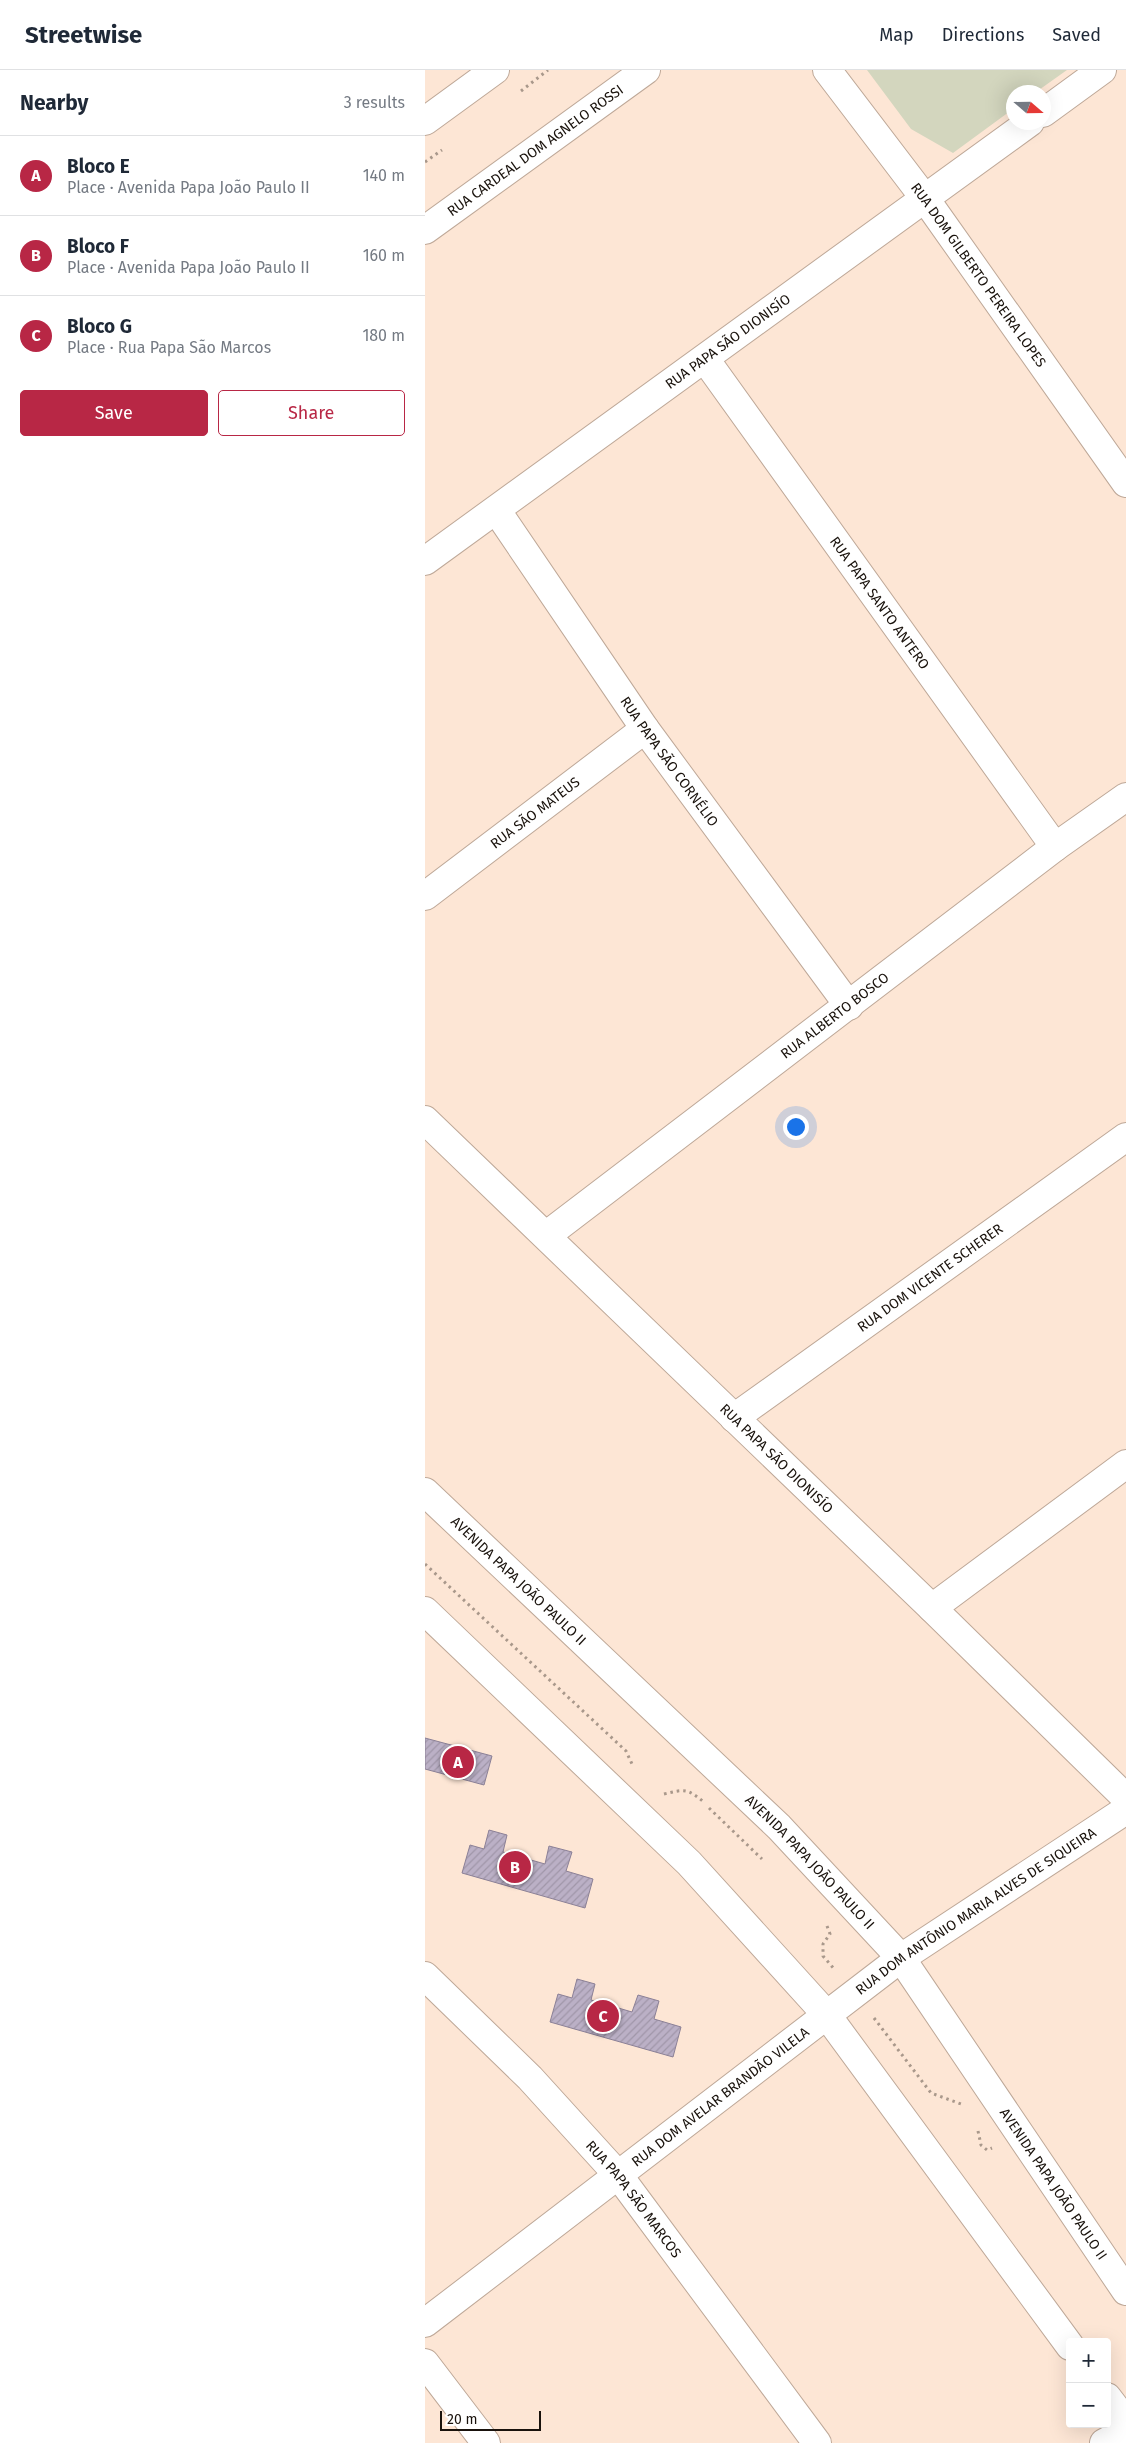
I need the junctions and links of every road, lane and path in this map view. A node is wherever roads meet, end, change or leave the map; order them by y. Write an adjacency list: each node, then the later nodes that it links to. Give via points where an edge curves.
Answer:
1 (495, 70): 6 (street)
2 (646, 70): 9 (street, RUA CARDEAL DOM AGNELO ROSSI)
3 (827, 70): 8 (street, RUA DOM GILBERTO PEREIRA LOPES)
4 (1102, 70): 5 (street)
5 (1051, 107)
6 (425, 121)
7 (1019, 130): 8 (street, RUA PAPA SÃO DIONISÍO)
8 (925, 200): 10 (street, RUA PAPA SÃO DIONISÍO); 11 (street, RUA DOM GILBERTO PEREIRA LOPES)
9 (425, 230)
10 (705, 359): 12 (street, RUA PAPA SÃO DIONISÍO); 16 (street, RUA PAPA SANTO ANTERO)
11 (1126, 483)
12 (497, 511): 13 (street, RUA PAPA SÃO DIONISÍO); 14 (street, RUA PAPA SÃO CORNÉLIO)
13 (425, 561)
14 (645, 730): 17 (street, RUA SÃO MATEUS); 18 (street, RUA PAPA SÃO CORNÉLIO)
15 (1126, 797): 16 (street, RUA ALBERTO BOSCO)
16 (1055, 847): 18 (street, RUA ALBERTO BOSCO)
17 (425, 896)
18 (849, 1006): 21 (street, RUA ALBERTO BOSCO)
19 (425, 1120): 21 (street, RUA PAPA SÃO DIONISÍO)
20 (1126, 1137): 22 (street, RUA DOM VICENTE SCHERER)
21 (547, 1235): 22 (street, RUA PAPA SÃO DIONISÍO)
22 (735, 1418): 26 (street, RUA PAPA SÃO DIONISÍO)
23 (1126, 1464): 26 (street)
24 (425, 1492): 34 (street, AVENIDA PAPA JOÃO PAULO II, via 779,1827)
25 (425, 1564): 28 (path, via 626,1751)
26 (933, 1608): 30 (street, RUA PAPA SÃO DIONISÍO)
27 (425, 1610): 37 (street, via 689,1863)
28 (632, 1766)
29 (659, 1796): 32 (path, via 682,1789 691,1792)
30 (1126, 1798)
31 (1126, 1810): 34 (street, RUA DOM ANTÔNIO MARIA ALVES DE SIQUEIRA)
32 (765, 1861)
33 (827, 1924): 36 (path, via 830,1934 823,1944 823,1956)
34 (901, 1958): 36 (street, RUA DOM ANTÔNIO MARIA ALVES DE SIQUEIRA); 40 (street, AVENIDA PAPA JOÃO PAULO II)
35 (428, 1983): 39 (street, RUA PAPA SÃO MARCOS, via 530,2078)
36 (854, 1992): 37 (street, RUA DOM ANTÔNIO MARIA ALVES DE SIQUEIRA); 38 (path, via 931,2093)
37 (826, 2014): 39 (street, RUA DOM AVELAR BRANDÃO VILELA); 42 (street)
38 (964, 2106)
39 (619, 2176): 41 (street, RUA DOM AVELAR BRANDÃO VILELA); 48 (street, RUA PAPA SÃO MARCOS)
40 (1126, 2291)
41 (425, 2323)
42 (1066, 2341)
43 (425, 2363): 47 (street)
44 (1111, 2402): 45 (street)
45 (1126, 2422)
46 (1126, 2431): 49 (street)
47 (486, 2443)
48 (817, 2443)
49 (1104, 2443)

